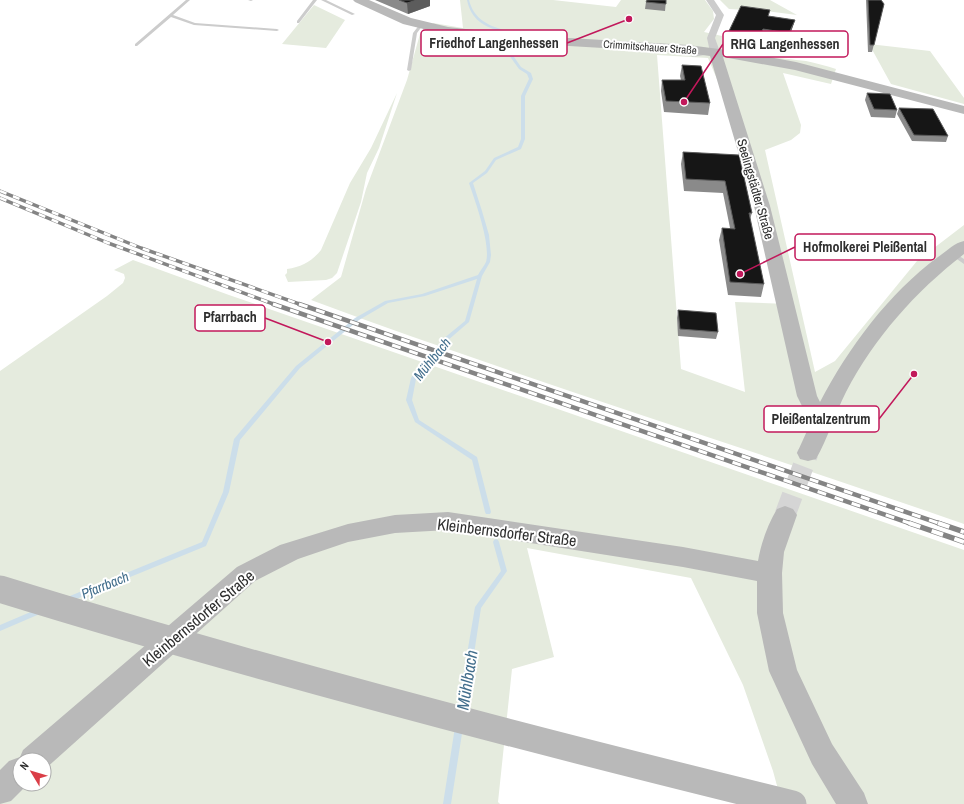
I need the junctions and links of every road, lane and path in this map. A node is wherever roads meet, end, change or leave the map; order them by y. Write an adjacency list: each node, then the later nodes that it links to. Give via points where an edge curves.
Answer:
1 (188, 0): 7 (lane)
2 (315, 0): 8 (lane)
3 (323, 0): 6 (lane)
4 (359, 0): 9 (street, Crimmitschauer Straße)
5 (710, 0): 12 (street, via 720,15 711,38)
6 (354, 14)
7 (170, 15): 10 (lane, via 194,24); 11 (lane)
8 (298, 22)
9 (421, 25): 12 (street, Crimmitschauer Straße, via 494,37); 14 (lane, via 414,32)
10 (277, 30)
11 (136, 45)
12 (715, 52): 13 (lane); 15 (street, Crimmitschauer Straße, via 796,66); 17 (street, Seelingstädter Straße, via 762,206 807,396 812,407)
13 (693, 56)
14 (409, 70)
15 (964, 110)
16 (960, 254): 17 (street, via 930,272 881,322 855,357)
17 (822, 417): 18 (street)
18 (808, 453)
19 (785, 515): 20 (street, via 772,552)
20 (769, 573): 22 (street, Kleinbernsdorfer Straße, via 448,521 395,524 348,533 289,552 246,574); 26 (street, via 770,613 783,671 822,754)
21 (0, 589): 25 (street, bridge, via 304,679)
22 (42, 752)
23 (12, 779): 24 (street)
24 (0, 790)
25 (793, 804)
26 (852, 804)

